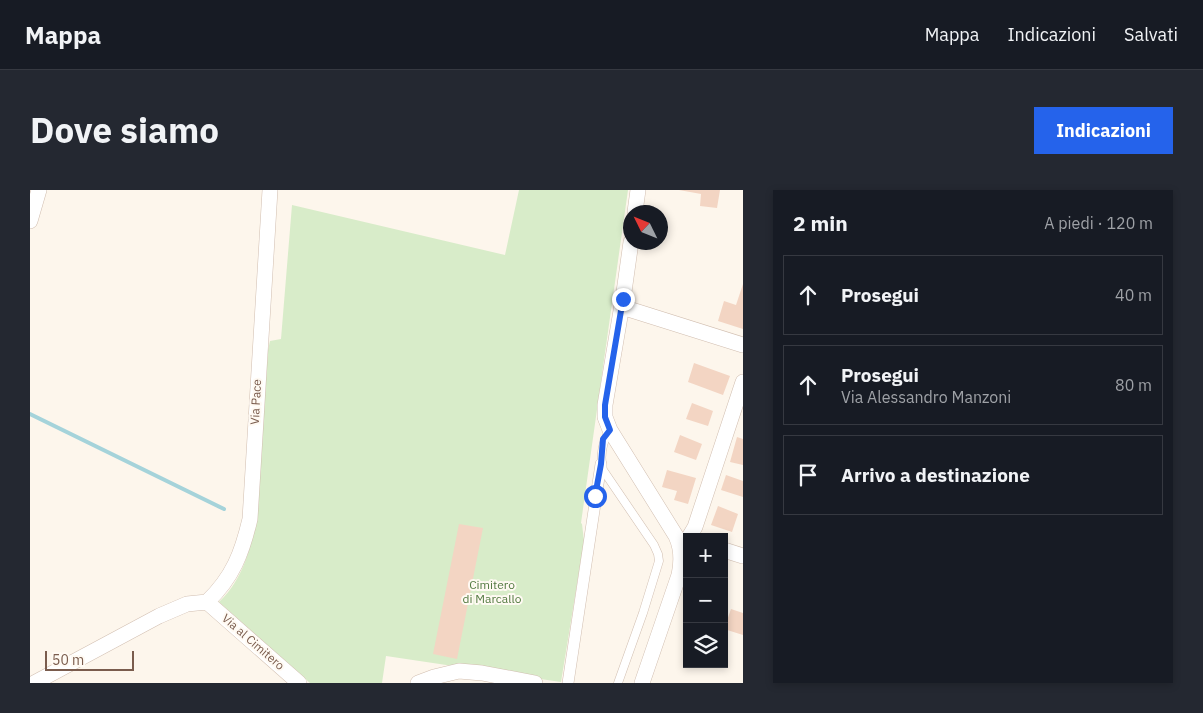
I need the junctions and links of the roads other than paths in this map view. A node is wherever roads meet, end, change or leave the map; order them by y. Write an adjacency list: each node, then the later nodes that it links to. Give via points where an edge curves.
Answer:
1 (39, 190): 5 (street)
2 (270, 190): 17 (street, Via Pace, via 250,519 244,547 232,574)
3 (638, 190): 4 (street)
4 (636, 205)
5 (30, 221)
6 (630, 250): 7 (street)
7 (622, 307): 8 (street); 10 (street, via 605,405)
8 (743, 345)
9 (743, 382): 12 (street)
10 (610, 430): 11 (lane, via 603,439); 13 (street, via 676,536)
11 (601, 464): 23 (street); 24 (lane, via 654,545 659,561)
12 (690, 533)
13 (683, 537)
14 (728, 551): 15 (street)
15 (743, 556)
16 (683, 561): 25 (street)
17 (207, 602): 19 (street, via 187,604 158,616); 20 (street, Via al Cimitero)
18 (499, 680): 21 (street, via 482,673 459,671); 22 (street)
19 (34, 683)
20 (299, 683)
21 (418, 683)
22 (535, 683)
23 (568, 683)
24 (618, 683)
25 (642, 683)

